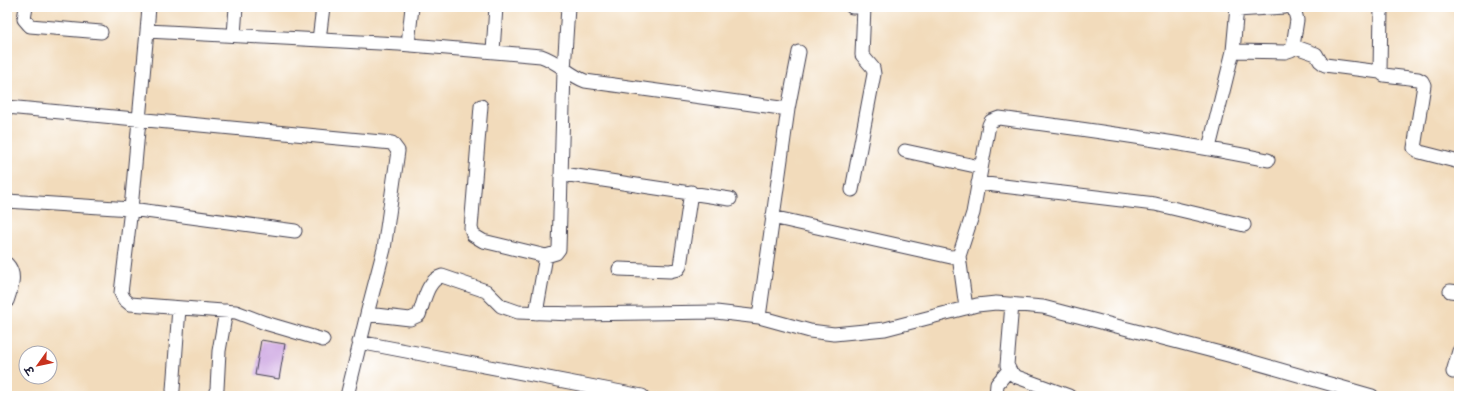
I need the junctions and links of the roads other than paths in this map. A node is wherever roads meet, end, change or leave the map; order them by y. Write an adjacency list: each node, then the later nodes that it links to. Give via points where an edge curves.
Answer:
1 (26, 7): 15 (street, via 24,19 30,26)
2 (149, 7): 14 (street)
3 (236, 7): 16 (street)
4 (323, 7): 17 (street)
5 (412, 7): 18 (street)
6 (496, 7): 21 (street)
7 (568, 7): 23 (street)
8 (852, 7): 9 (street)
9 (864, 7): 36 (street, via 862,55 874,74)
10 (1285, 7): 13 (street)
11 (1289, 7): 19 (street, via 1294,8 1297,20)
12 (1381, 7): 24 (street)
13 (1237, 8): 20 (street)
14 (147, 31): 16 (street); 28 (street)
15 (101, 32)
16 (234, 35): 17 (street)
17 (319, 40): 18 (street)
18 (408, 44): 21 (street)
19 (1293, 46): 20 (street, via 1285,52); 24 (street, via 1316,54 1325,66)
20 (1233, 50): 29 (street)
21 (493, 51): 23 (street, via 541,56)
22 (799, 52): 27 (street)
23 (564, 70): 27 (street, via 585,81); 34 (street)
24 (1380, 72): 32 (street, via 1384,75 1422,81 1424,90 1414,148 1420,152)
25 (481, 106): 44 (street, via 470,228 472,235 483,241)
26 (7, 107): 28 (street)
27 (788, 109): 41 (street)
28 (139, 120): 40 (street); 54 (street, via 395,145 398,151 389,224)
29 (1209, 148): 31 (street); 33 (street, via 999,118 991,121 989,125)
30 (905, 151): 33 (street)
31 (1268, 160)
32 (1459, 162)
33 (980, 167): 35 (street)
34 (562, 174): 37 (street); 44 (street, via 559,249 556,253)
35 (978, 183): 42 (street, via 1155,204); 45 (street, via 973,213)
36 (852, 190)
37 (690, 192): 38 (street); 47 (street, via 678,269)
38 (730, 199)
39 (7, 201): 40 (street)
40 (131, 209): 43 (street); 50 (street, via 122,296 130,304)
41 (772, 217): 45 (street, via 951,257); 55 (street)
42 (1244, 225)
43 (295, 231)
44 (546, 256): 53 (street)
45 (959, 256): 51 (street)
46 (7, 264): 48 (street, via 11,268 13,279)
47 (619, 269)
48 (7, 301)
49 (1012, 304): 51 (street, via 996,303); 59 (street, via 1007,365); 67 (street, via 1043,307 1232,356)
50 (179, 308): 52 (street); 61 (street)
51 (966, 308): 55 (street, via 885,329 834,334 810,331)
52 (226, 311): 56 (street); 62 (street)
53 (536, 313): 54 (street, via 504,308 486,291 442,276 433,280 417,317); 55 (street, via 716,312)
54 (367, 314): 57 (street)
55 (759, 317)
56 (323, 340)
57 (359, 342): 63 (street); 64 (street)
58 (1459, 351): 60 (street)
59 (1009, 370): 65 (street, via 997,384); 66 (street, via 1017,377)
60 (1453, 372)
61 (172, 390)
62 (214, 396)
63 (347, 396)
64 (642, 396)
65 (996, 396)
66 (1069, 396)
67 (1372, 396)

